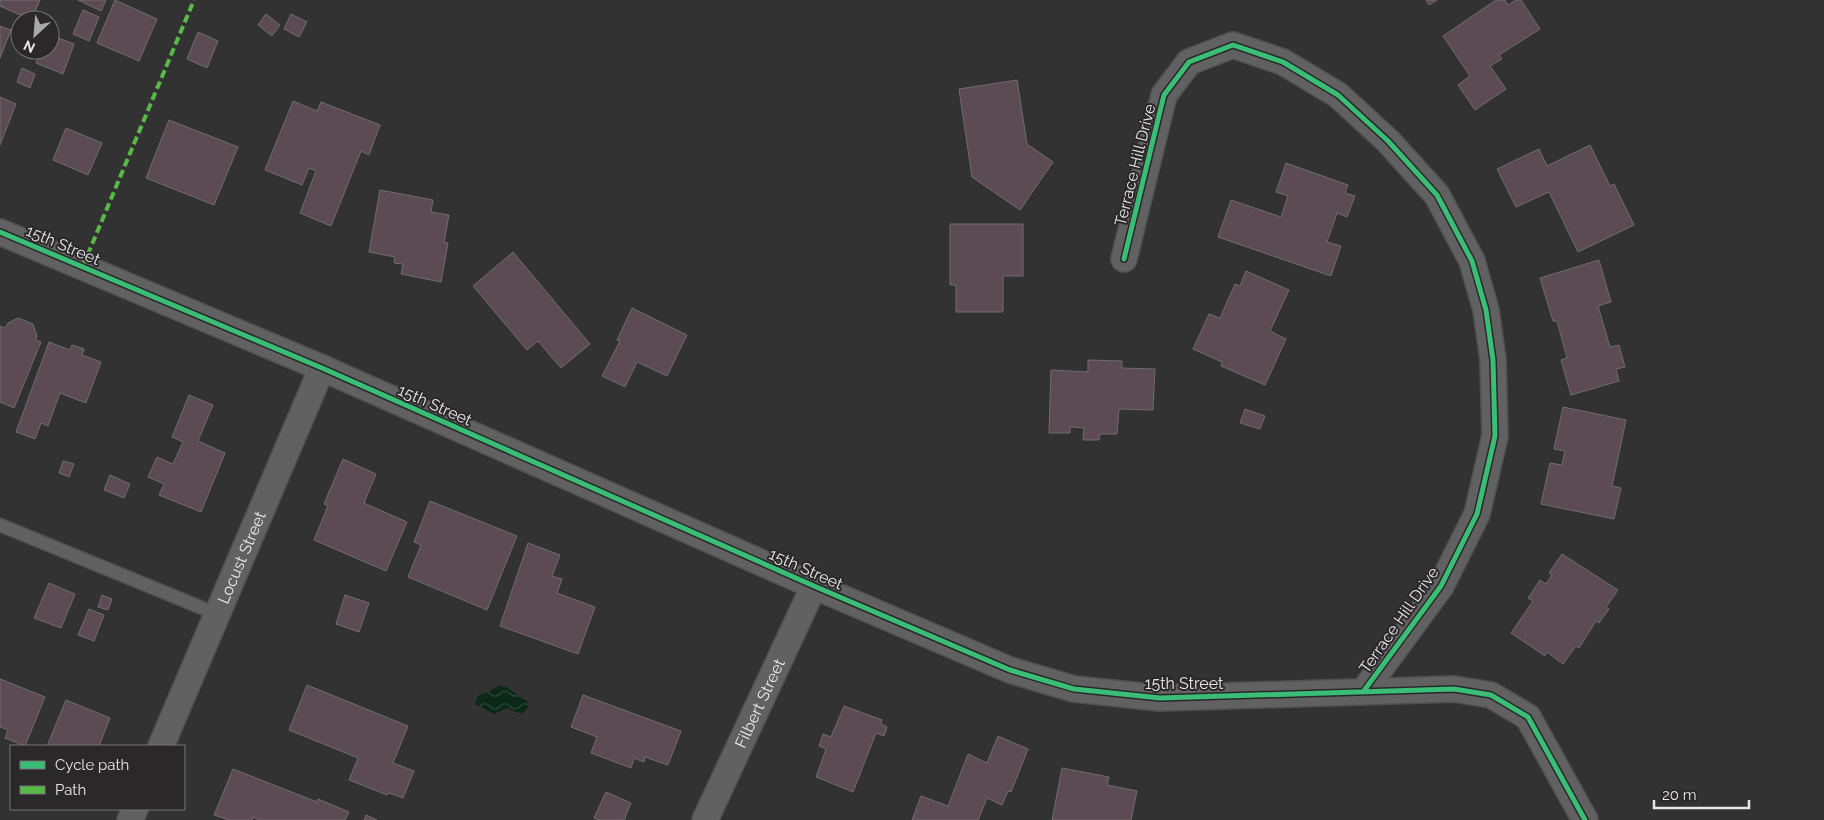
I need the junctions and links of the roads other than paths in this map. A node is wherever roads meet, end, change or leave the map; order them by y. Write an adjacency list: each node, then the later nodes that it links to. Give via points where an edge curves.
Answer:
1 (0, 232): 3 (street, 15th Street)
2 (1124, 259): 7 (street, Terrace Hill Drive, via 1164,95 1189,62 1233,45 1283,62 1338,95 1388,141 1437,196 1472,261 1486,310 1493,360 1495,436 1477,514 1441,586)
3 (322, 368): 5 (street, 15th Street); 6 (street, Locust Street)
4 (0, 525): 6 (lane)
5 (814, 586): 7 (street, 15th Street, via 1010,670 1074,688 1160,698); 9 (street, Filbert Street)
6 (217, 614): 8 (street, Locust Street)
7 (1364, 692): 10 (street, 15th Street, via 1454,688 1491,695 1528,717)
8 (162, 745)
9 (706, 820)
10 (1585, 820)

